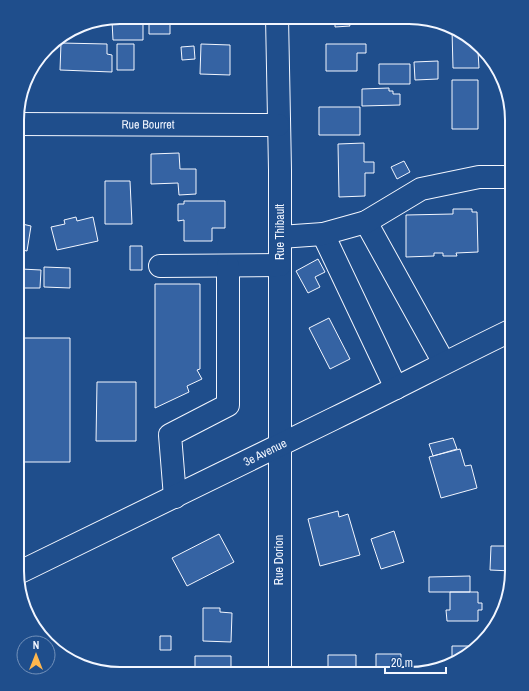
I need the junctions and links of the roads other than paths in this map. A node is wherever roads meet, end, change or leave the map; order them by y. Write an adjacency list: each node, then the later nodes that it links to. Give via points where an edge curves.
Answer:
1 (277, 24): 3 (street, Rue Thibault)
2 (24, 124): 3 (street, Rue Bourret)
3 (278, 125): 7 (street, Rue Thibault)
4 (505, 177): 5 (street, via 479,177 420,189)
5 (366, 222): 6 (street); 12 (street)
6 (323, 234): 7 (street); 13 (street)
7 (280, 237): 8 (street, Rue Thibault)
8 (280, 265): 10 (street); 14 (street, Rue Thibault)
9 (160, 266): 10 (street)
10 (228, 266): 15 (street, via 228,406 170,435)
11 (505, 333): 12 (street, 3e Avenue)
12 (444, 363): 13 (street, 3e Avenue)
13 (396, 388): 14 (street, 3e Avenue)
14 (279, 446): 15 (street, 3e Avenue); 17 (street, Rue Dorion)
15 (175, 497): 16 (street, 3e Avenue)
16 (24, 570)
17 (280, 667)

